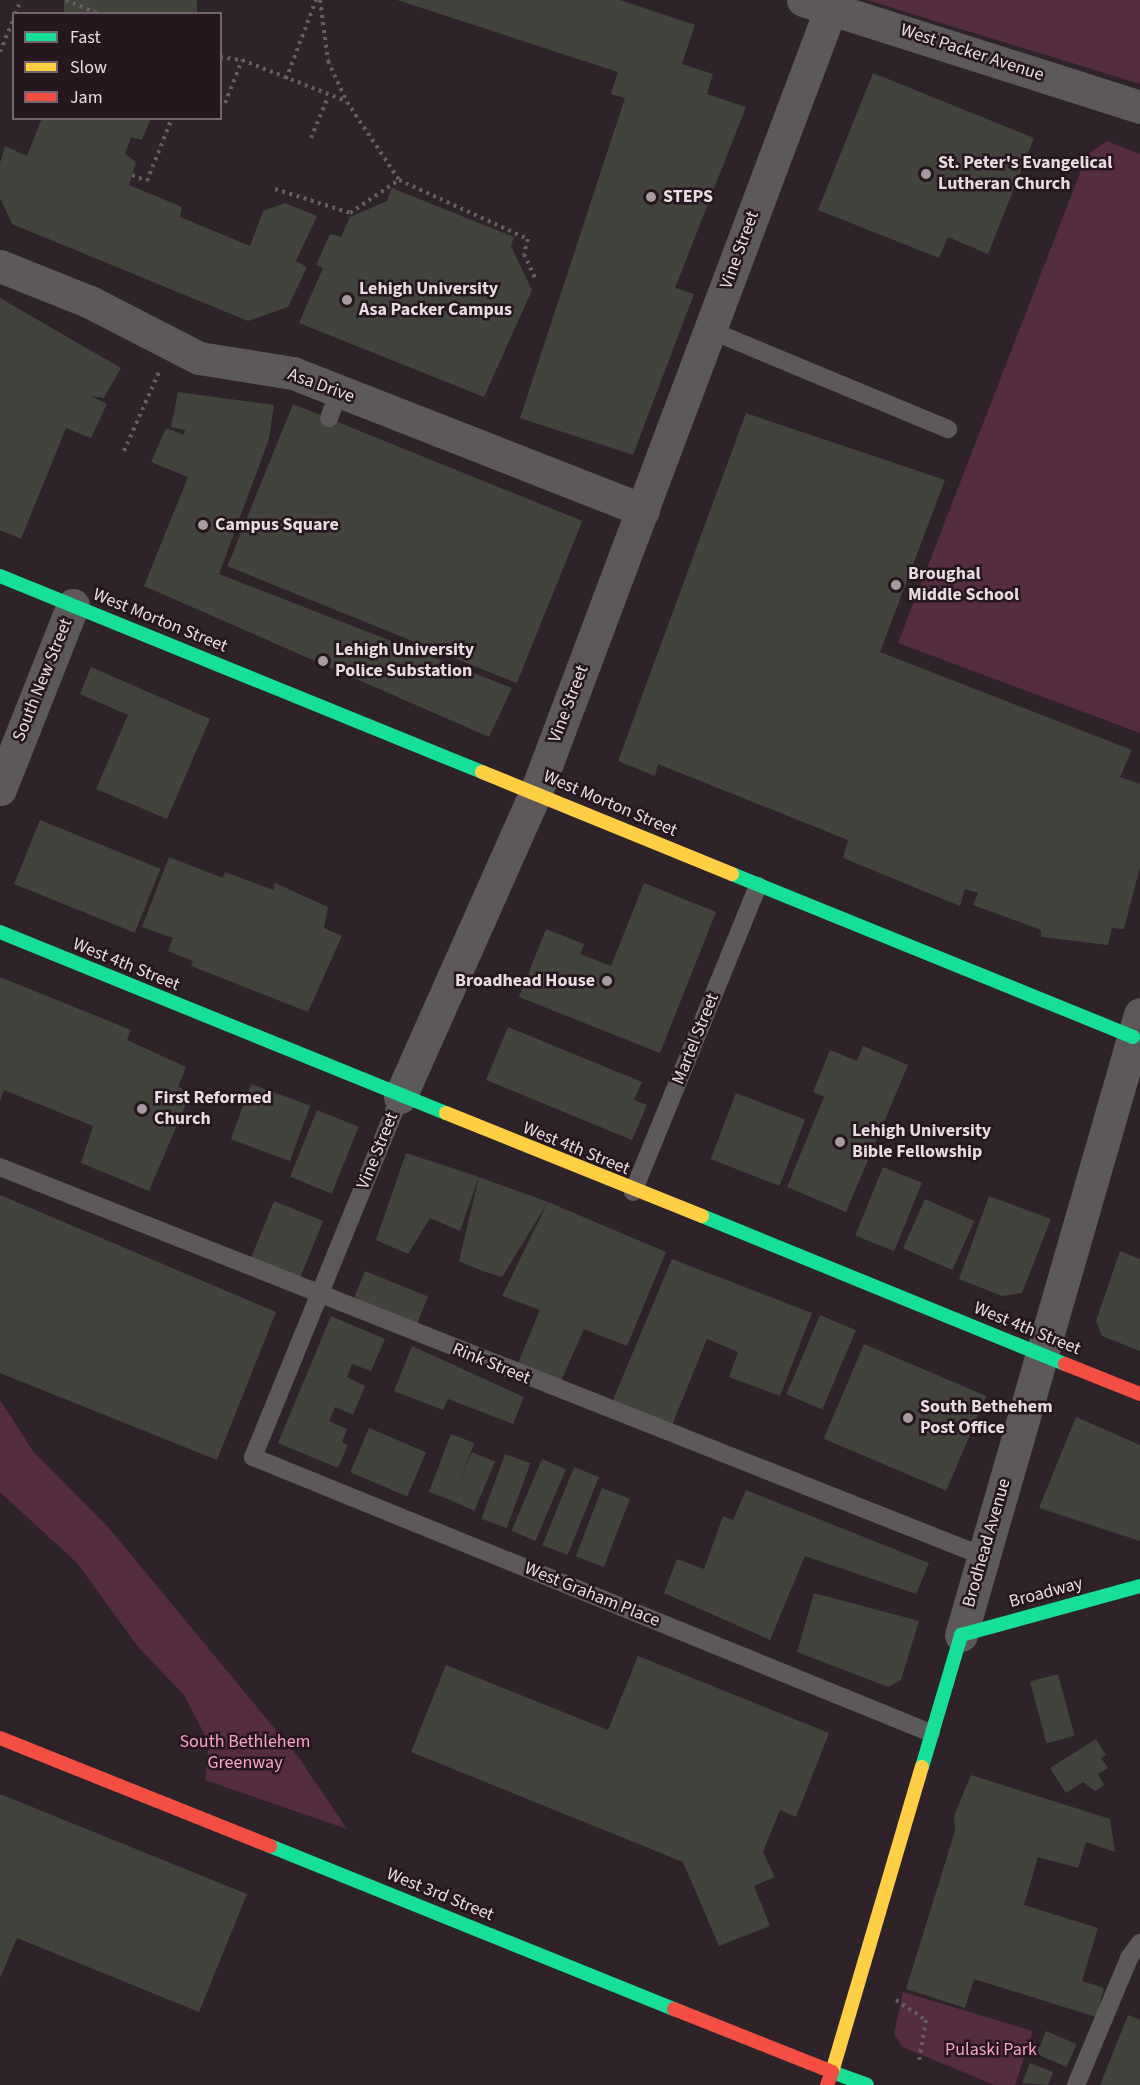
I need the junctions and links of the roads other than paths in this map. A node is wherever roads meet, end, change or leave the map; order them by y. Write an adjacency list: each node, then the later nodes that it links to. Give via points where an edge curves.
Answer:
1 (817, 4): 2 (street, West Packer Avenue); 4 (street, Vine Street)
2 (1140, 107)
3 (0, 266): 6 (street, Asa Drive, via 90,302 199,358 293,373 334,405)
4 (710, 330): 5 (lane); 6 (street, Vine Street)
5 (948, 429)
6 (643, 510): 10 (street, Vine Street)
7 (0, 576): 8 (main road, West Morton Street)
8 (73, 605): 9 (street, South New Street); 10 (main road, West Morton Street)
9 (0, 789)
10 (536, 792): 11 (main road, West Morton Street); 14 (street, Vine Street)
11 (758, 885): 13 (main road, West Morton Street); 16 (lane, Martel Street)
12 (0, 932): 14 (main road, West 4th Street)
13 (1137, 1025): 18 (street, Brodhead Avenue)
14 (400, 1097): 16 (main road, West 4th Street); 17 (lane, Vine Street)
15 (0, 1167): 17 (lane, Rink Street)
16 (633, 1192): 18 (main road, West 4th Street)
17 (319, 1295): 20 (lane, Vine Street); 21 (lane, Rink Street, via 791,1484)
18 (1042, 1354): 19 (main road, West 4th Street); 21 (street, Brodhead Avenue)
19 (1140, 1394)
20 (253, 1457): 24 (lane, West Graham Place)
21 (984, 1556): 23 (street, Brodhead Avenue)
22 (1140, 1586): 23 (main road, Broadway)
23 (961, 1635): 24 (main road, Brodhead Avenue)
24 (931, 1733): 27 (main road, Brodhead Avenue)
25 (0, 1738): 27 (main road, West 3rd Street)
26 (1140, 1943): 29 (lane, via 1128,1958)
27 (830, 2078): 28 (main road, West 3rd Street)
28 (867, 2085)
29 (1076, 2085)

